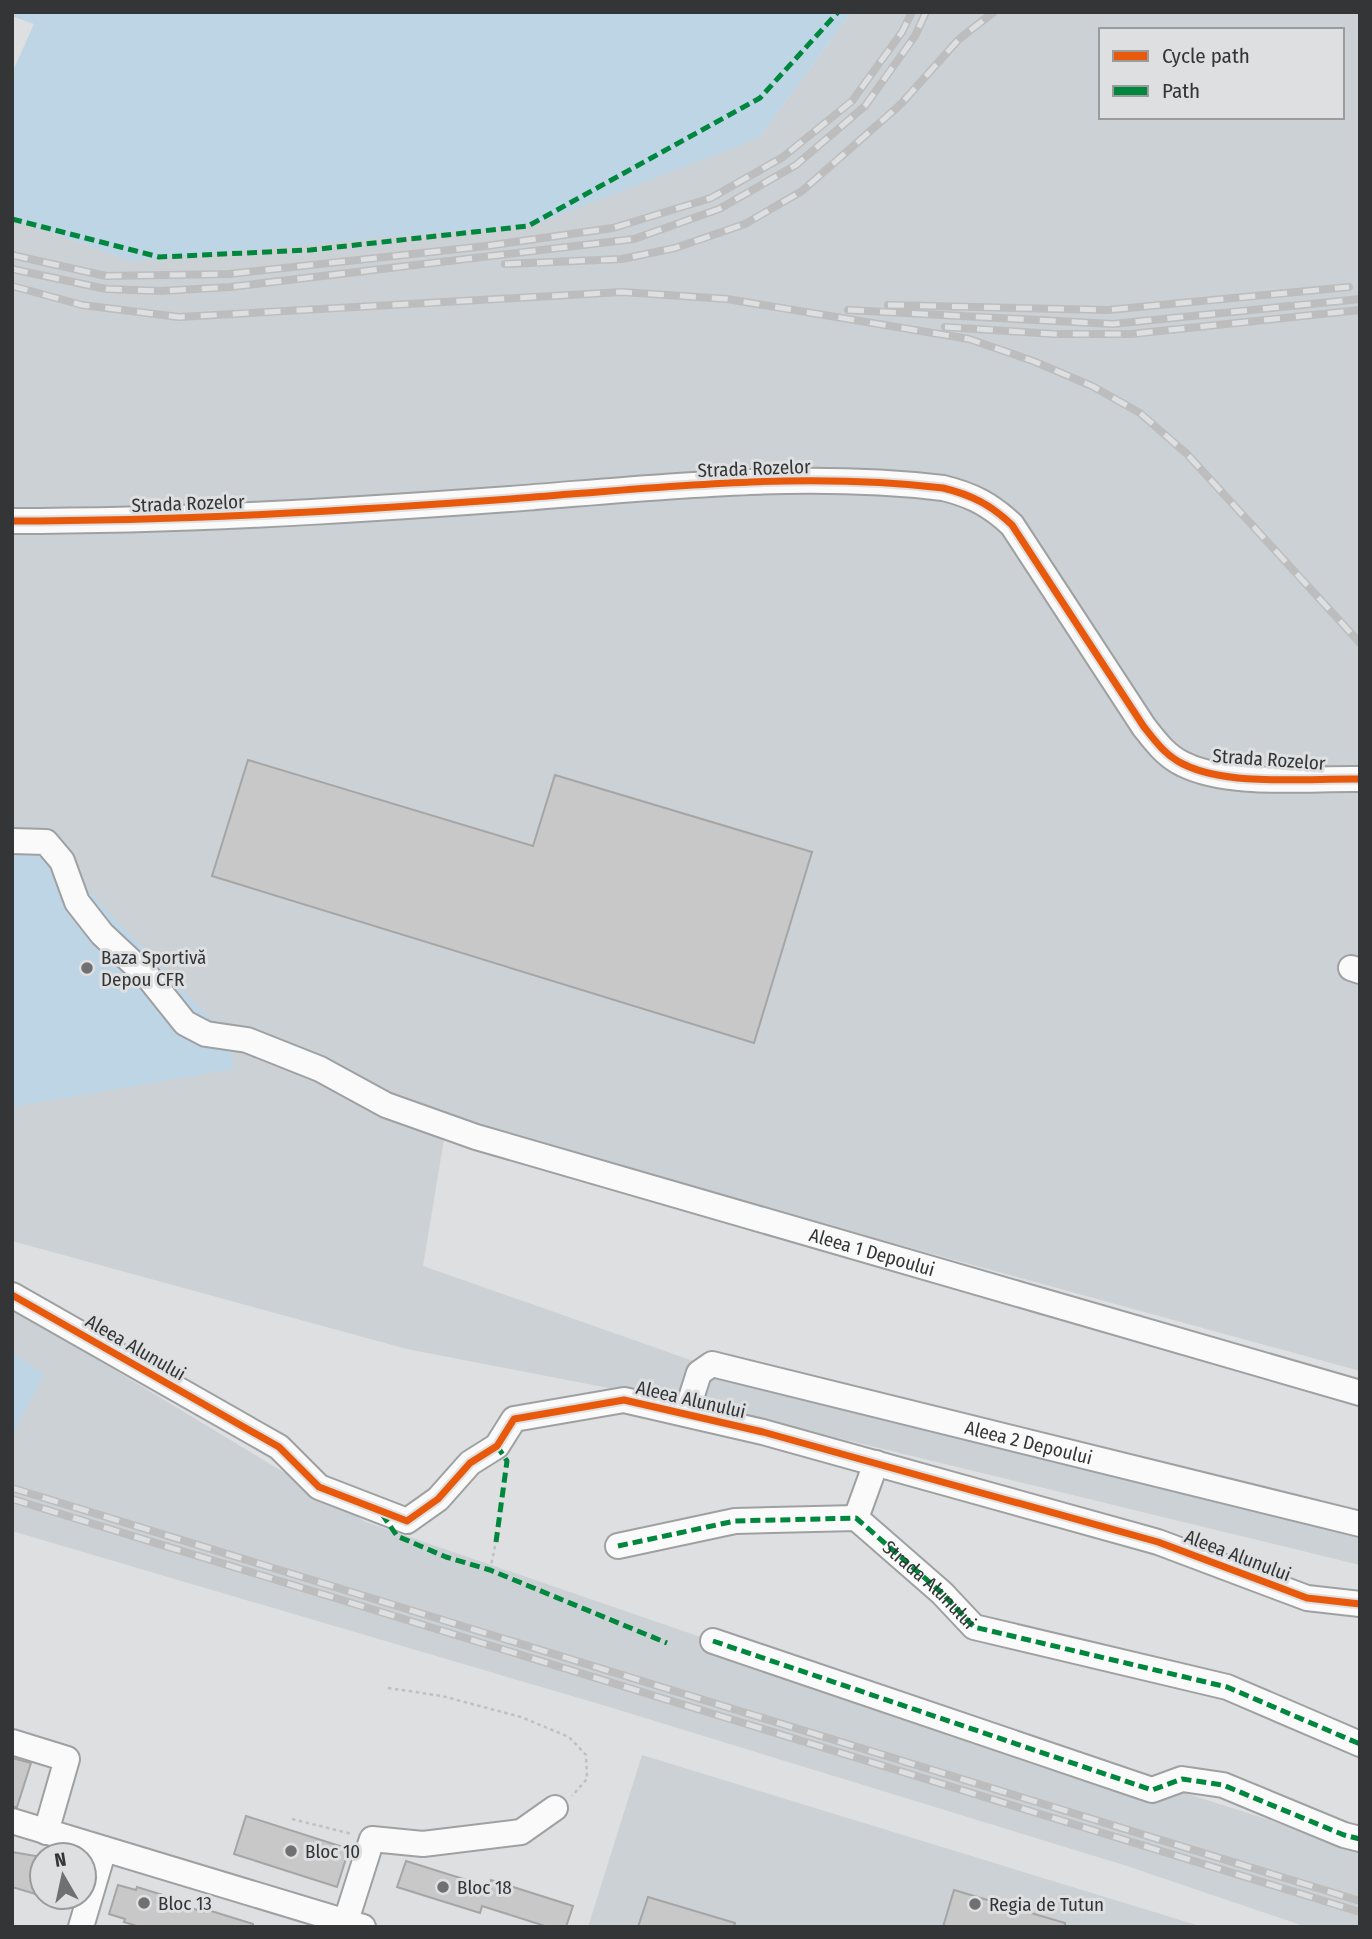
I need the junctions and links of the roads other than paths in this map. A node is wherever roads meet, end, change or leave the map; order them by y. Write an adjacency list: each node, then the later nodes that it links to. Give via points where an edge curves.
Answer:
1 (12, 521): 2 (street, Strada Rozelor, via 301,514 762,480 943,488 993,506 1012,525 1144,727 1182,764 1212,774 1250,778)
2 (1360, 779)
3 (12, 841): 5 (street, Aleea 1 Depoului, via 46,842 62,861 76,902 186,1023 206,1034 247,1040 320,1069 386,1105 500,1145)
4 (12, 1295): 6 (street, Aleea Alunului, via 279,1447 319,1487 407,1521 438,1499 470,1463 497,1446 514,1419 624,1400)
5 (1360, 1393)
6 (686, 1414): 7 (street, Aleea Alunului); 9 (street, Aleea 2 Depoului, via 699,1373 712,1364)
7 (876, 1463): 8 (street); 11 (street, Aleea Alunului, via 1158,1542 1307,1598)
8 (856, 1518): 10 (street, via 735,1521); 14 (street, Strada Alunului, via 942,1593 974,1628 1227,1687)
9 (1360, 1524)
10 (618, 1546)
11 (1360, 1604)
12 (713, 1641): 18 (street, via 1152,1790 1182,1779 1223,1785)
13 (12, 1742): 17 (street, via 66,1759)
14 (1360, 1744)
15 (555, 1808): 20 (street, via 521,1832 423,1844 372,1839)
16 (12, 1821): 17 (street)
17 (46, 1832): 19 (street)
18 (1360, 1839)
19 (104, 1849): 20 (street); 21 (street)
20 (351, 1925)
21 (81, 1927)

